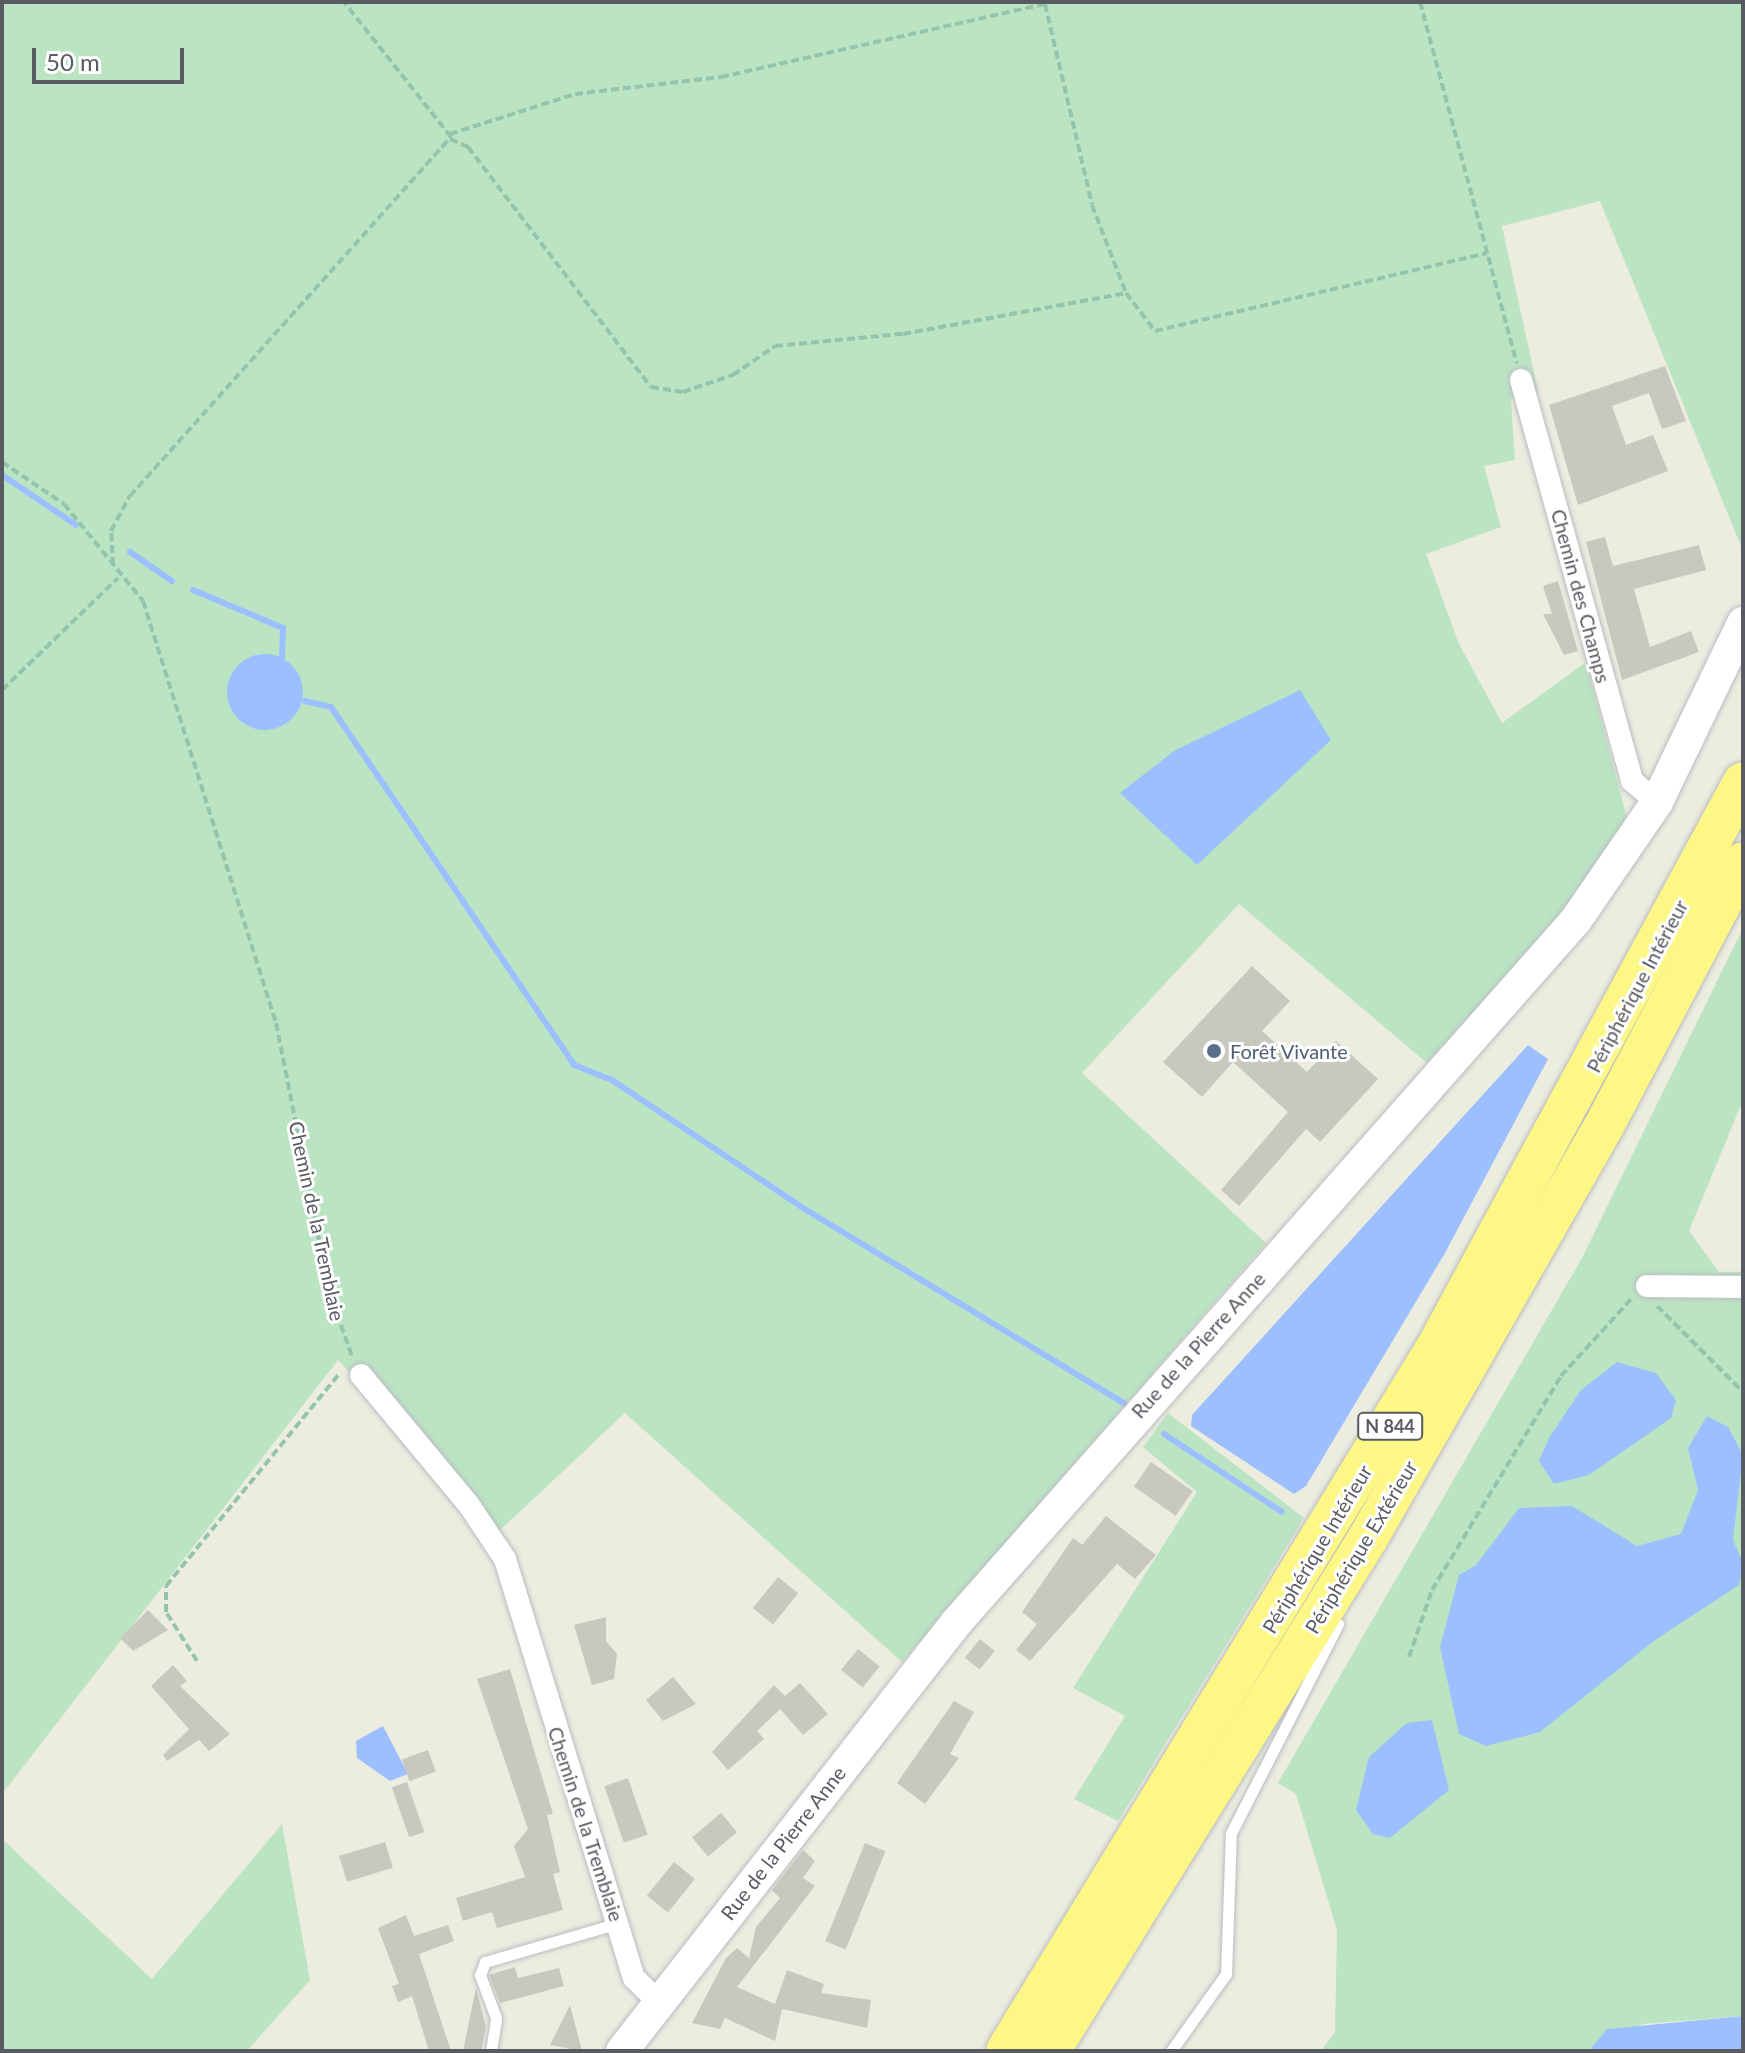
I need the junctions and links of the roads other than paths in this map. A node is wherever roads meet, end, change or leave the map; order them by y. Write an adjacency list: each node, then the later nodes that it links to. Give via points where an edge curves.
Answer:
1 (1521, 380): 4 (street, Chemin des Champs, via 1632,781)
2 (1743, 623): 4 (street, Rue de la Pierre Anne)
3 (1743, 782): 16 (highway, Périphérique Intérieur / N 844, via 1438,1344)
4 (1657, 802): 13 (street, Rue de la Pierre Anne, via 1547,954 956,1623)
5 (1743, 862): 9 (highway, Périphérique Extérieur / N 844, via 1604,1126)
6 (1647, 1286): 7 (street)
7 (1743, 1287)
8 (361, 1375): 12 (street, Chemin de la Tremblaie, via 505,1559)
9 (1368, 1538): 10 (lane); 17 (highway, Périphérique Extérieur / N 844)
10 (1362, 1581)
11 (1349, 1604): 18 (lane, via 1231,1833 1226,1974)
12 (618, 1923): 13 (street, Chemin de la Tremblaie, via 634,1978); 14 (lane, via 485,1962 480,1975 496,2018)
13 (660, 2003): 15 (street, Rue de la Pierre Anne)
14 (491, 2051)
15 (622, 2051)
16 (1006, 2051)
17 (1050, 2051)
18 (1171, 2051)

